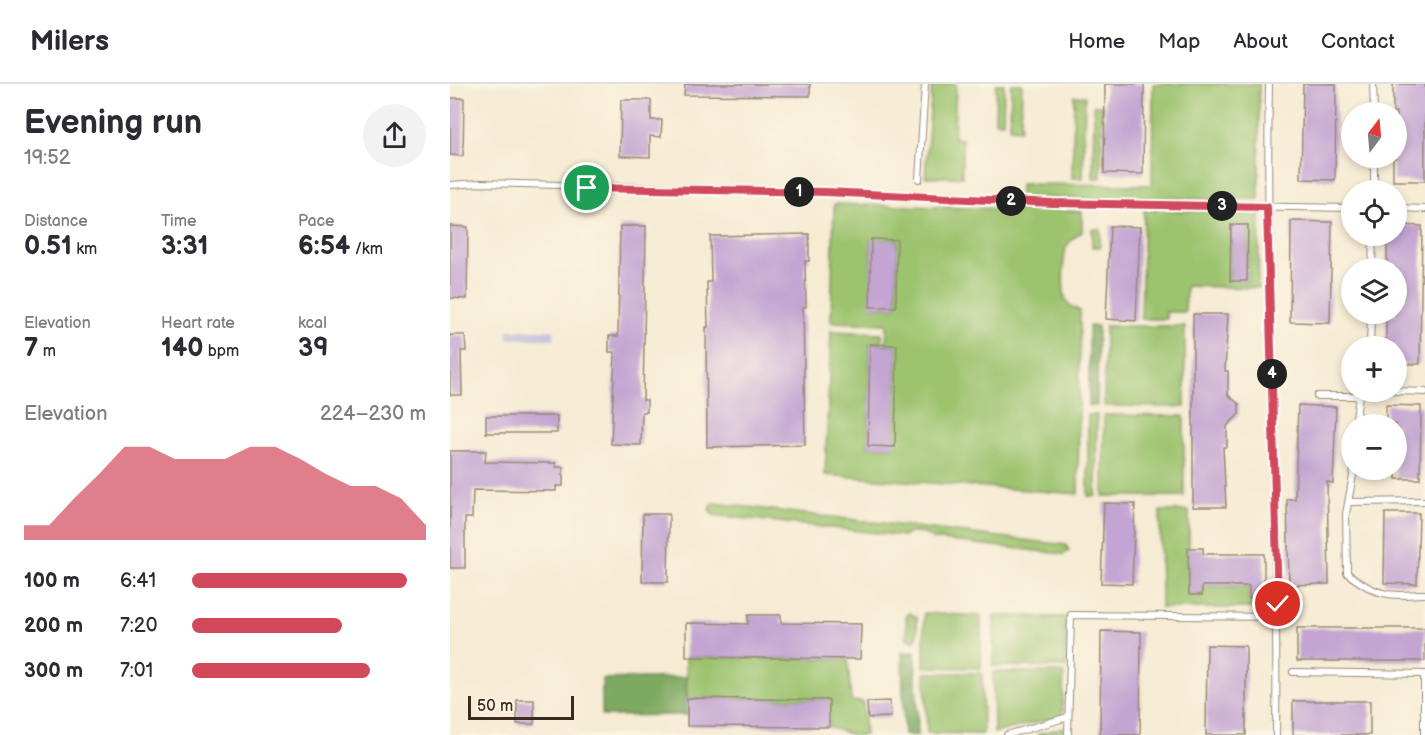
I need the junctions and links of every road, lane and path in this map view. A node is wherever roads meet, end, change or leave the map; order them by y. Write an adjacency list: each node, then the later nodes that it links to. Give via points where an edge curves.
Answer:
1 (924, 84): 5 (lane)
2 (1269, 84): 7 (lane)
3 (1373, 84): 4 (lane)
4 (1374, 102)
5 (919, 179)
6 (450, 185): 7 (lane, via 826,192 1053,203)
7 (1267, 207): 8 (lane); 19 (lane)
8 (1341, 208)
9 (1407, 208): 10 (lane)
10 (1425, 209)
11 (1407, 391): 12 (lane)
12 (1425, 392)
13 (1317, 396): 14 (lane)
14 (1341, 396)
15 (1352, 480): 17 (lane)
16 (1425, 501): 17 (lane)
17 (1349, 502): 18 (lane, via 1347,573 1365,587 1389,596)
18 (1425, 594)
19 (1278, 617): 22 (lane, via 1071,615); 25 (lane)
20 (1293, 672): 21 (lane)
21 (1424, 674): 26 (lane)
22 (1068, 717): 23 (lane); 24 (lane)
23 (1007, 735)
24 (1068, 735)
25 (1276, 735)
26 (1424, 735)

